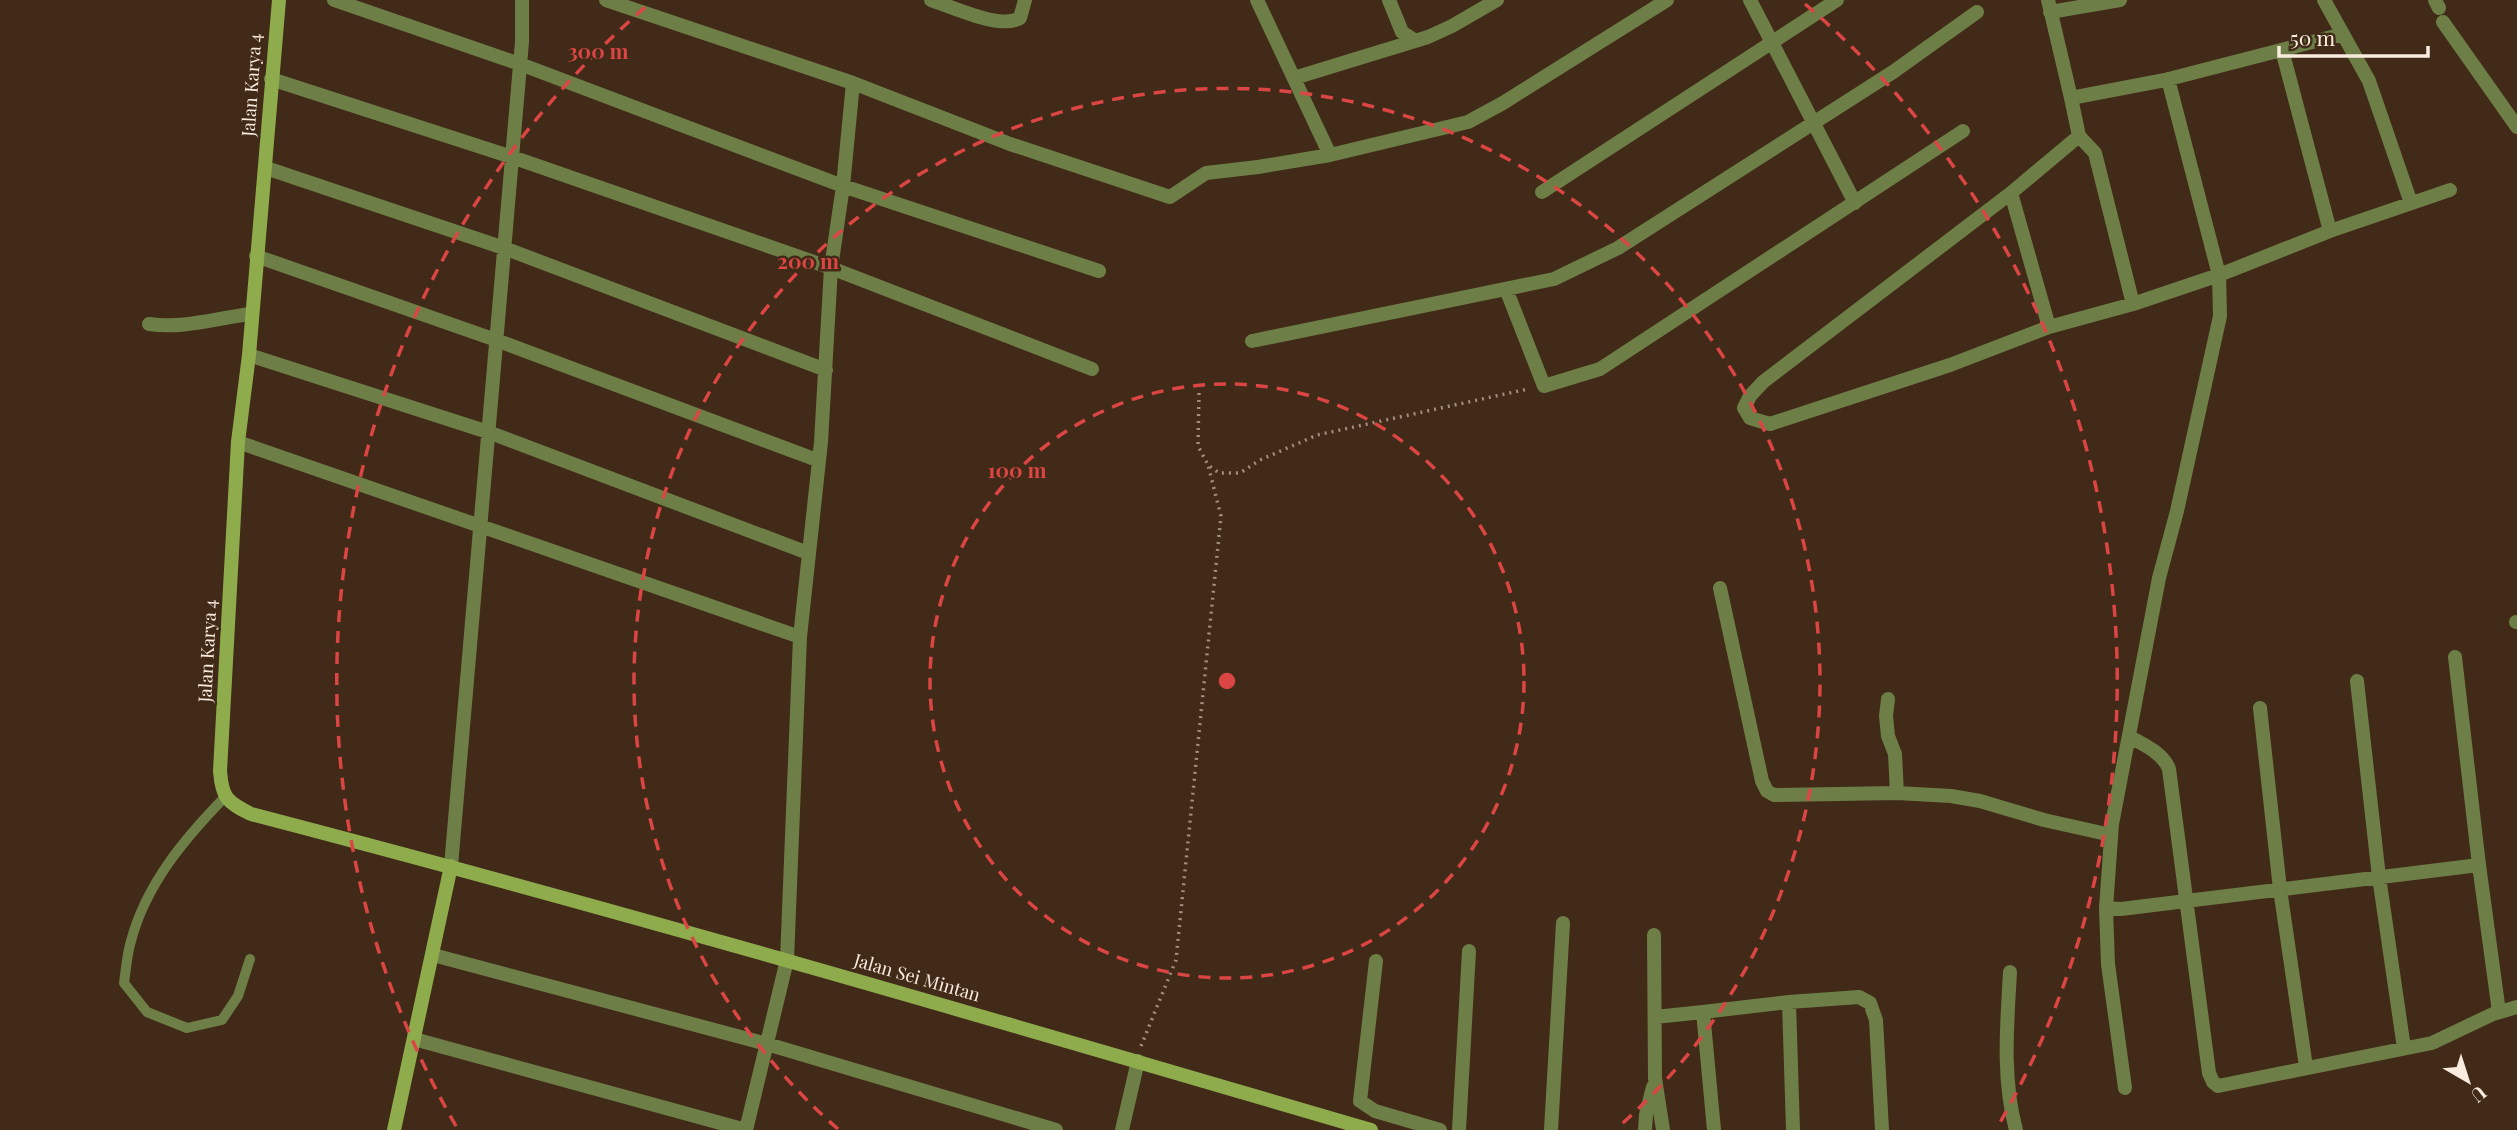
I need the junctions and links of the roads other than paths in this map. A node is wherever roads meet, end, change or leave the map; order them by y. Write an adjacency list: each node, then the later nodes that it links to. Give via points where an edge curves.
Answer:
1 (279, 0): 24 (main road, Jalan Karya 4)
2 (334, 0): 22 (street)
3 (522, 0): 22 (street)
4 (606, 0): 26 (street)
5 (931, 0): 6 (street, via 999,22 1014,22 1020,18)
6 (1024, 0)
7 (1257, 0): 23 (street)
8 (1389, 0): 19 (street, via 1402,32)
9 (1497, 0): 19 (street, via 1452,26)
10 (1667, 0): 32 (street, via 1468,122)
11 (1749, 0): 20 (street)
12 (1837, 0): 20 (street)
13 (2120, 0): 15 (street)
14 (2324, 0): 18 (street)
15 (2049, 6): 27 (street)
16 (1977, 12): 28 (street)
17 (2443, 22): 29 (street)
18 (2343, 34): 21 (street); 40 (street, via 2369,81)
19 (1414, 40): 23 (street)
20 (1772, 42): 28 (street); 37 (street)
21 (2282, 50): 25 (street); 41 (street)
22 (520, 64): 33 (street); 35 (street)
23 (1294, 78): 32 (street)
24 (271, 79): 33 (street); 34 (main road, Jalan Karya 4)
25 (2168, 79): 27 (street); 46 (street)
26 (853, 83): 32 (street, via 1010,144 1170,197 1206,173); 35 (street)
27 (2071, 99): 31 (street)
28 (1815, 123): 39 (street); 47 (street, via 1618,248 1554,279)
29 (2517, 127)
30 (1963, 131): 39 (street)
31 (2079, 136): 38 (street); 48 (street, via 2095,153)
32 (1329, 155)
33 (512, 157): 42 (street); 44 (street)
34 (266, 168): 42 (street); 43 (main road, Jalan Karya 4)
35 (843, 186): 44 (street); 45 (street)
36 (2450, 190): 40 (street)
37 (1542, 192)
38 (2011, 192): 51 (street); 51 (street, via 1763,382 1744,408 1750,418 1770,424)
39 (1855, 203): 47 (street, via 1600,369 1544,386)
40 (2411, 203): 41 (street)
41 (2330, 232): 46 (street)
42 (504, 248): 52 (street); 56 (street)
43 (256, 256): 49 (main road, Jalan Karya 4); 52 (street)
44 (831, 268): 55 (street); 56 (street)
45 (1099, 271)
46 (2219, 275): 48 (street); 68 (street, via 2220,316 2159,578)
47 (1506, 289): 53 (street)
48 (2133, 304): 51 (street)
49 (251, 314): 50 (street, via 166,327); 54 (main road, Jalan Karya 4)
50 (149, 324)
51 (2049, 327)
52 (496, 340): 57 (street); 59 (street)
53 (1252, 341)
54 (248, 355): 57 (street); 58 (main road, Jalan Karya 4)
55 (1092, 369)
56 (826, 370): 59 (street)
57 (488, 432): 60 (street); 61 (street)
58 (238, 442): 60 (street); 70 (main road, Jalan Karya 4, via 220,771)
59 (817, 460): 61 (street)
60 (480, 525): 63 (street); 73 (street)
61 (808, 553): 63 (street)
62 (1720, 588): 69 (street, via 1767,791 1774,795)
63 (800, 637): 83 (street)
64 (2455, 657): 72 (street)
65 (2357, 681): 74 (street)
66 (1888, 699): 69 (street, via 1886,716 1895,754)
67 (2260, 708): 75 (street)
68 (2130, 737): 71 (street); 76 (street, via 2160,756 2169,769)
69 (1897, 793): 71 (street, via 1980,801)
70 (225, 797): 73 (main road, via 251,814); 82 (lane, via 194,829 151,888 130,941 124,984 147,1012 187,1028 222,1020 238,996)
71 (2111, 835): 77 (street)
72 (2479, 865): 74 (street); 89 (street)
73 (451, 866): 81 (main road); 83 (main road, Jalan Sei Mintan)
74 (2379, 877): 75 (street); 93 (street)
75 (2280, 888): 76 (street); 95 (street)
76 (2186, 900): 77 (street); 95 (street, via 2213,1082 2218,1086)
77 (2106, 908): 97 (street, via 2108,964)
78 (1563, 923): 105 (street)
79 (1654, 934): 90 (street)
80 (1469, 951): 104 (street)
81 (433, 955): 91 (main road); 92 (street)
82 (250, 959)
83 (787, 960): 92 (street); 94 (main road, Jalan Sei Mintan)
84 (1376, 961): 103 (street, via 1360,1101 1375,1111)
85 (2010, 972): 111 (street, via 2006,1065)
86 (1789, 1002): 88 (street); 109 (street); 110 (street, via 1859,998 1870,1003 1876,1020)
87 (2517, 1007): 89 (street)
88 (1703, 1012): 90 (street); 108 (street)
89 (2499, 1012): 93 (street, via 2432,1043)
90 (1655, 1017): 96 (street)
91 (414, 1039): 98 (main road); 99 (street)
92 (767, 1044): 99 (street); 100 (street)
93 (2404, 1048): 95 (street)
94 (1138, 1061): 101 (street); 102 (main road, Jalan Sei Mintan)
95 (2306, 1067)
96 (1655, 1078): 106 (street); 107 (street)
97 (2125, 1088)
98 (396, 1129)
99 (746, 1130)
100 (1056, 1130)
101 (1122, 1130)
102 (1371, 1130)
103 (1440, 1130)
104 (1459, 1130)
105 (1551, 1130)
106 (1645, 1130)
107 (1663, 1130)
108 (1714, 1130)
109 (1793, 1130)
110 (1882, 1130)
111 (2016, 1130)

